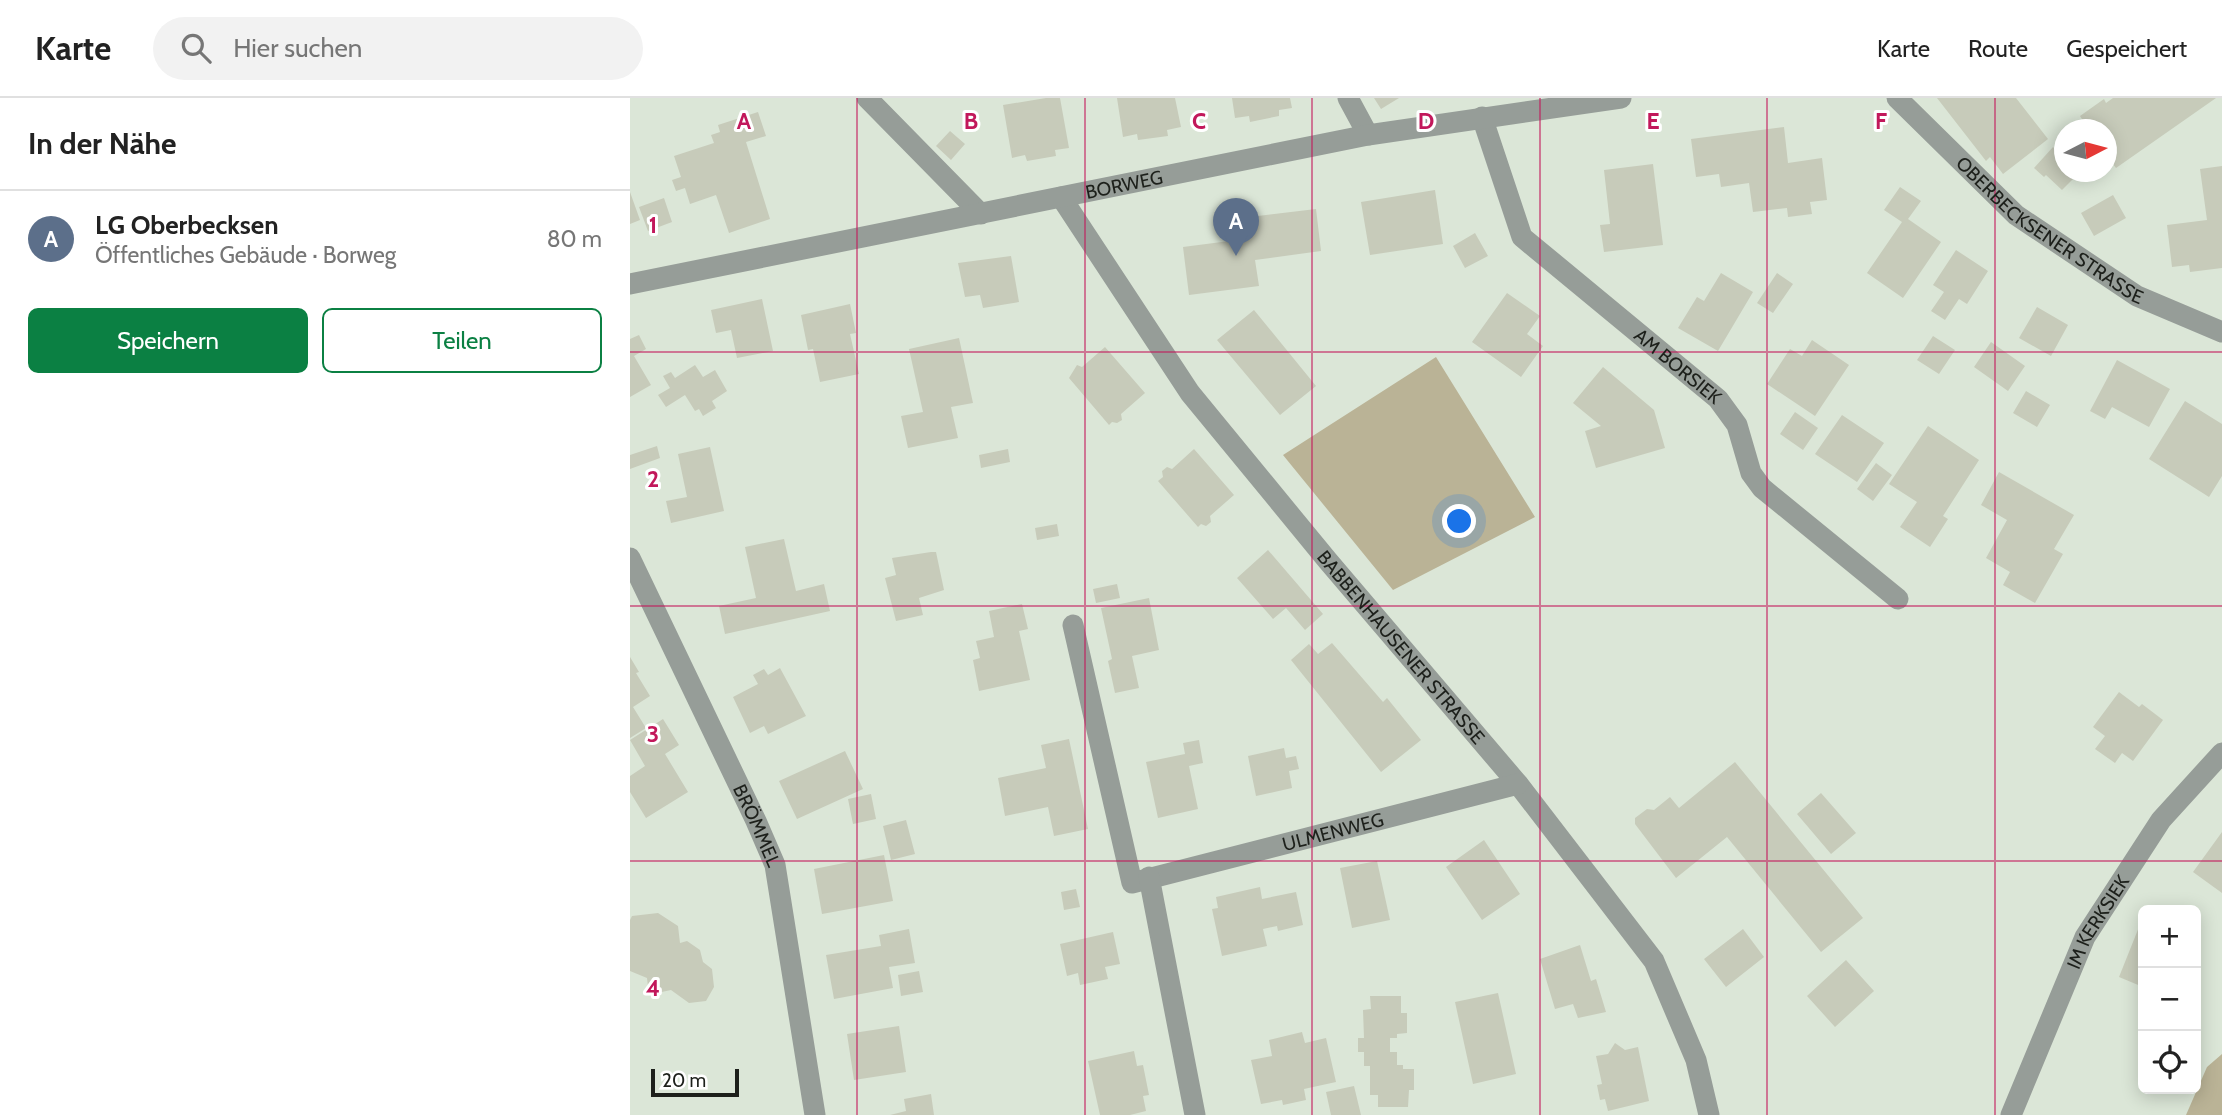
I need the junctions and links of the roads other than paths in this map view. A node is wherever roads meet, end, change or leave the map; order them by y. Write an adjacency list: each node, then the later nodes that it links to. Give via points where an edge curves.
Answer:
1 (867, 98): 8 (street)
2 (1348, 98): 6 (street)
3 (1620, 98): 5 (street, BORWEG)
4 (1897, 98): 10 (street, OBERBECKSENER STRASSE, via 2016,215 2137,296)
5 (1482, 117): 6 (street, BORWEG); 12 (street, AM BORSIEK, via 1522,237 1718,399 1737,425 1751,473 1762,488)
6 (1368, 135): 7 (street, BORWEG)
7 (1061, 197): 8 (street, BORWEG); 15 (street, BABBENHAUSENER STRASSE, via 1190,393)
8 (981, 214): 9 (street, BORWEG)
9 (630, 284)
10 (2222, 332)
11 (630, 558): 17 (street, BRÖMMEL, via 775,865)
12 (1898, 599)
13 (1073, 625): 16 (street, via 1132,883)
14 (2222, 753): 20 (street, IM KERKSIEK, via 2161,820 2085,937)
15 (1518, 784): 16 (street, ULMENWEG); 19 (street, BABBENHAUSENER STRASSE, via 1654,961 1696,1060)
16 (1149, 877): 18 (street)
17 (815, 1115)
18 (1195, 1115)
19 (1709, 1115)
20 (2011, 1115)

